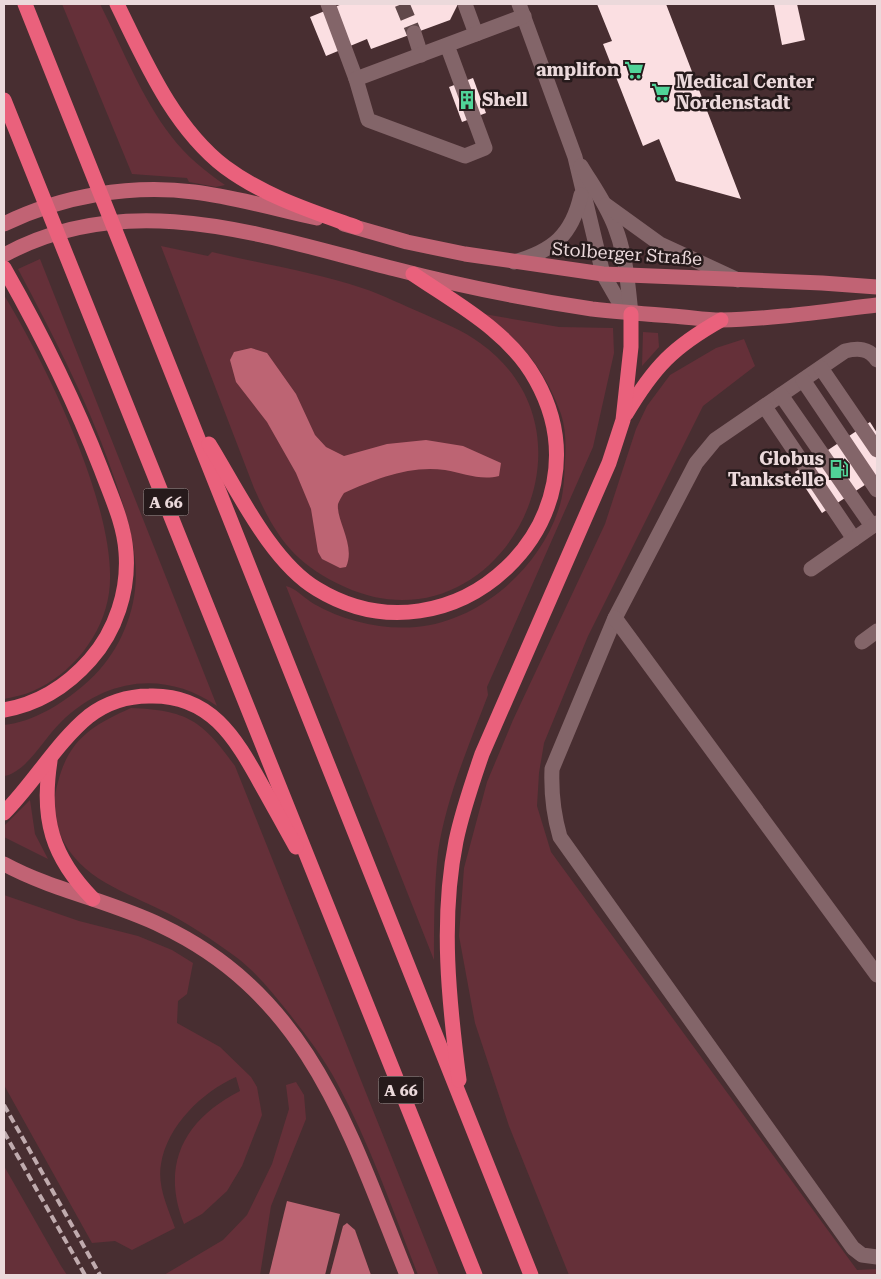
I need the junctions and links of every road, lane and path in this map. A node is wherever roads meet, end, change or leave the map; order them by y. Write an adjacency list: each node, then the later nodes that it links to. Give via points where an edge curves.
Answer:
1 (25, 4): 32 (highway)
2 (117, 4): 15 (highway, via 158,84 198,142 225,167 256,187 284,201)
3 (328, 4): 9 (street)
4 (465, 4): 7 (street)
5 (522, 10): 7 (street); 11 (street)
6 (414, 33): 8 (street)
7 (476, 34): 8 (street)
8 (434, 50): 9 (street); 9 (street, via 485,148 465,156 368,120)
9 (356, 80)
10 (4, 100): 47 (highway, A 66)
11 (575, 157): 12 (street); 13 (street)
12 (582, 191): 17 (street, via 577,214 565,234 533,257); 20 (street)
13 (605, 204): 21 (street, via 622,249); 22 (street, Stolberger Straße, via 660,244)
14 (4, 224): 15 (main road, Stolberger Straße, via 36,210 98,194 137,190 193,192)
15 (356, 227): 17 (main road, Stolberger Straße, via 407,242)
16 (4, 255): 19 (main road, via 34,241 89,225 146,219 203,223 233,229)
17 (513, 262): 20 (main road, Stolberger Straße)
18 (4, 268): 42 (highway, via 57,364 83,421 123,530 126,573 114,622 96,654 81,670 46,696)
19 (414, 274): 25 (main road, via 547,302); 32 (highway, via 505,340 537,380 553,429 556,454 554,480 541,521 524,550 487,586 440,607 414,612 363,608 316,589 278,555)
20 (603, 274): 21 (main road, Stolberger Straße); 25 (street, via 619,302)
21 (627, 276): 22 (main road, Stolberger Straße); 25 (street)
22 (739, 280): 23 (main road, Stolberger Straße)
23 (877, 287)
24 (877, 305): 26 (main road)
25 (631, 314): 26 (main road); 33 (highway)
26 (721, 320): 33 (highway, via 664,360 647,380)
27 (877, 360): 28 (street, via 858,348 845,351)
28 (821, 368): 29 (street); 34 (street)
29 (802, 380): 30 (street); 35 (street)
30 (781, 395): 31 (street); 36 (street)
31 (765, 406): 37 (street); 39 (street, via 715,440 696,463)
32 (188, 411): 49 (highway)
33 (623, 420): 49 (highway, via 590,509 482,754 458,835 449,894 448,972)
34 (877, 450)
35 (874, 485)
36 (875, 524): 37 (street)
37 (854, 539): 38 (street)
38 (811, 569)
39 (615, 618): 48 (street); 50 (street, via 552,769 553,814 560,837 853,1248 862,1255)
40 (877, 631): 41 (street)
41 (862, 642)
42 (4, 710)
43 (50, 760): 44 (highway); 46 (highway, via 46,811 51,836 61,860); 47 (highway, via 77,727 105,706 148,696 191,703 221,722 233,735)
44 (4, 813)
45 (4, 864): 46 (main road)
46 (93, 900): 51 (main road, via 140,915 192,942 246,982 282,1018 312,1060 338,1108)
47 (328, 905): 52 (highway, A 66)
48 (877, 975)
49 (462, 1101): 53 (highway)
50 (877, 1257)
51 (406, 1275)
52 (475, 1275)
53 (531, 1275)

